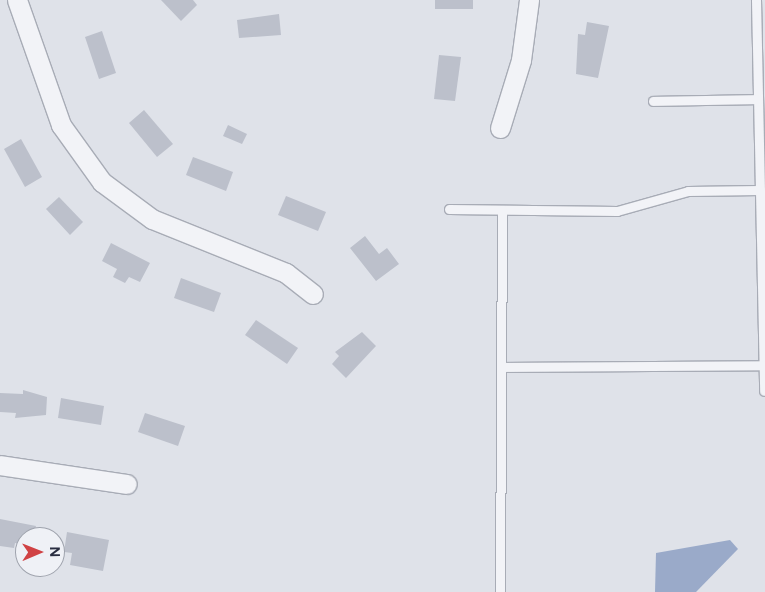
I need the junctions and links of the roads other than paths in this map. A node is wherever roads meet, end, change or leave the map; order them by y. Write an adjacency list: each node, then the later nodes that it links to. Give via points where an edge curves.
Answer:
1 (16, 0): 12 (street, via 62,125 102,182 152,219 286,273)
2 (529, 0): 6 (street, via 521,60)
3 (756, 0): 4 (lane)
4 (758, 99): 5 (lane); 7 (lane)
5 (653, 101)
6 (500, 128)
7 (760, 190): 9 (lane, via 688,191 617,211); 10 (lane)
8 (449, 209): 9 (lane)
9 (502, 210): 14 (lane)
10 (763, 253): 11 (lane)
11 (763, 274): 13 (lane)
12 (313, 294)
13 (763, 365): 14 (lane); 15 (lane)
14 (504, 368): 18 (lane)
15 (764, 391)
16 (0, 465): 17 (street)
17 (127, 484)
18 (500, 592)

